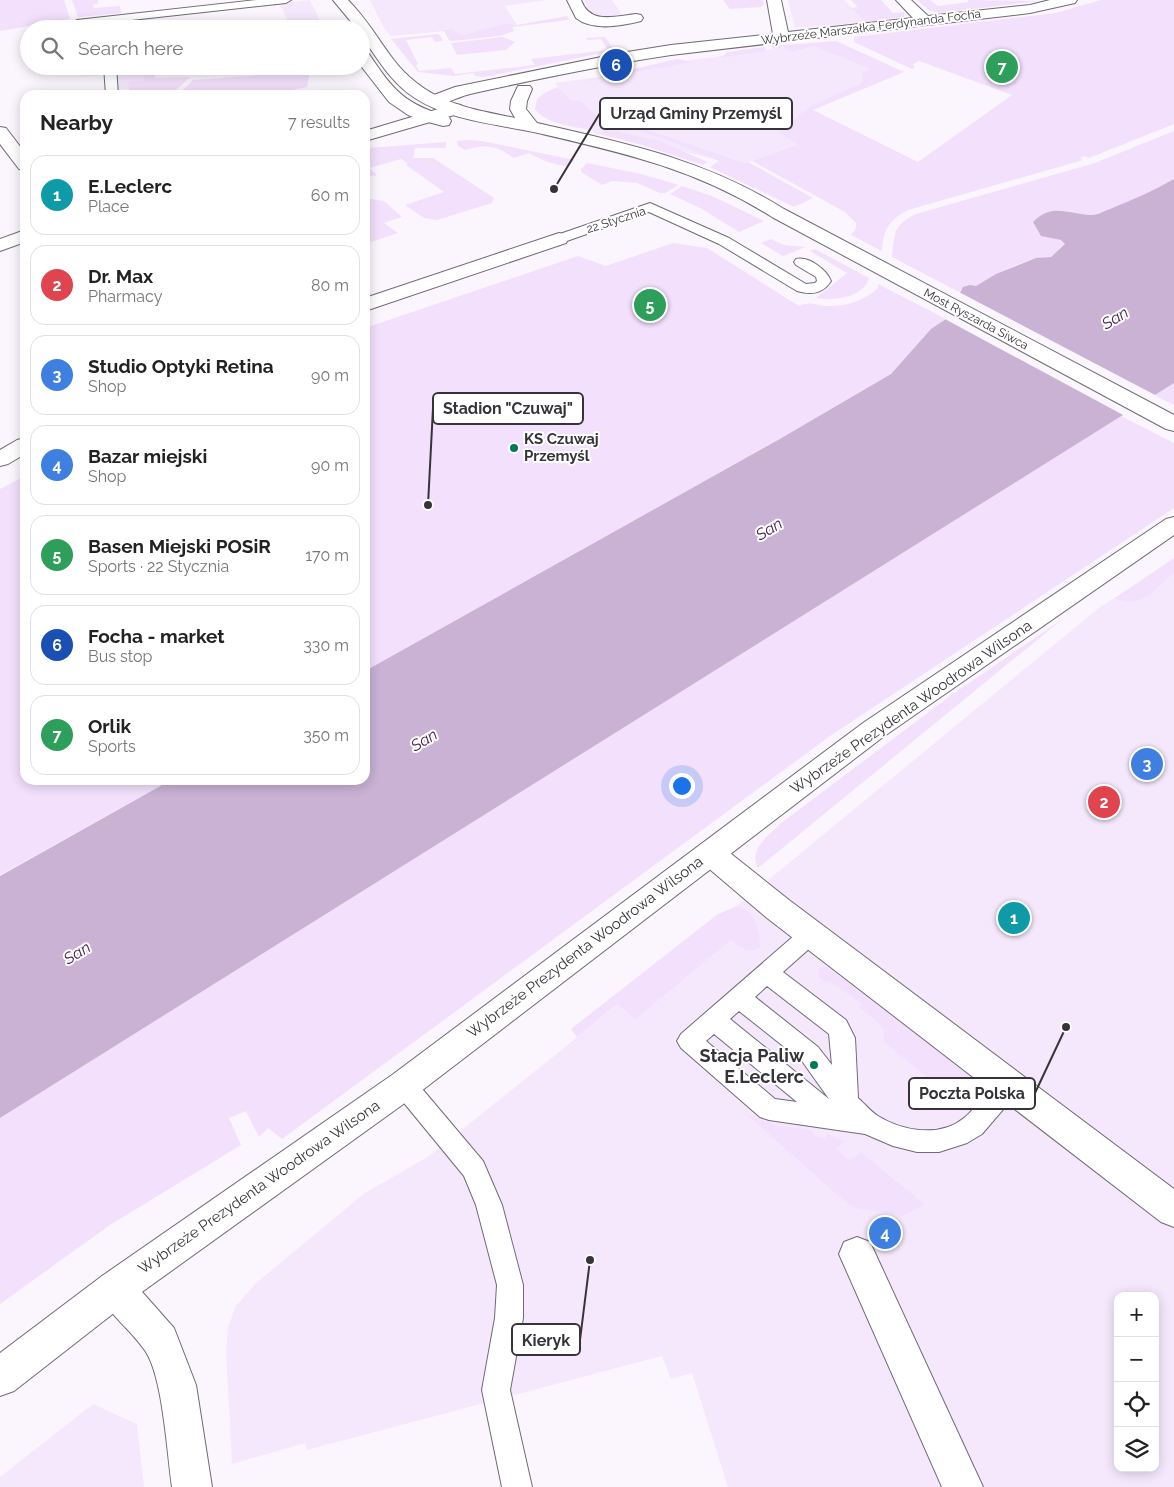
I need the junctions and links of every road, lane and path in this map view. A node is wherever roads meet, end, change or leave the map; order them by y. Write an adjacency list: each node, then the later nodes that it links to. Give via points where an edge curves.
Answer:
1 (286, 0): 9 (lane)
2 (334, 0): 8 (street)
3 (340, 0): 10 (street)
4 (574, 0): 14 (street, via 581,15 587,19 610,20 632,12)
5 (774, 0): 13 (street)
6 (903, 0): 11 (street)
7 (1070, 0): 11 (street, Wybrzeże Marszałka Ferdynanda Focha, via 1030,9)
8 (338, 19)
9 (104, 20)
10 (358, 20)
11 (926, 21): 13 (street, Wybrzeże Marszałka Ferdynanda Focha)
12 (370, 36): 20 (street, via 400,77 421,95)
13 (781, 38): 14 (street, Wybrzeże Marszałka Ferdynanda Focha)
14 (671, 50): 17 (street, Wybrzeże Marszałka Ferdynanda Focha); 20 (street, Wybrzeże Marszałka Ferdynanda Focha, via 455,92)
15 (370, 68): 19 (street, via 385,90)
16 (111, 75): 18 (lane)
17 (524, 89): 21 (street, Wybrzeże Marszałka Ferdynanda Focha); 23 (street, via 517,108 520,116)
18 (112, 90)
19 (407, 109): 20 (street); 22 (street)
20 (431, 109): 21 (street, Wybrzeże Marszałka Ferdynanda Focha); 25 (street); 27 (street, via 551,147 667,171)
21 (456, 109): 23 (street)
22 (370, 120)
23 (531, 126): 27 (street, via 637,152 696,171 738,188)
24 (0, 132): 26 (street)
25 (370, 134)
26 (20, 158)
27 (778, 213): 33 (street, Most Ryszarda Siwca)
28 (20, 238): 30 (street)
29 (559, 239): 31 (lane, 22 Stycznia, via 650,207 724,241 802,288 814,289 822,285 822,275); 32 (street, 22 Stycznia)
30 (0, 245)
31 (800, 262)
32 (370, 302)
33 (1174, 424)
34 (20, 448): 35 (street)
35 (0, 459)
36 (1174, 524): 37 (street, Wybrzeże Prezydenta Woodrowa Wilsona, via 873,730)
37 (710, 853): 38 (street); 42 (street, Wybrzeże Prezydenta Woodrowa Wilsona)
38 (812, 934): 39 (lane); 43 (street)
39 (767, 972): 40 (lane); 44 (lane, via 838,1028 843,1038)
40 (739, 997): 41 (lane); 44 (lane, via 810,1054)
41 (713, 1019): 44 (lane); 44 (lane, via 689,1041 769,1109)
42 (404, 1084): 47 (street, Wybrzeże Prezydenta Woodrowa Wilsona); 50 (lane, via 474,1169 490,1205 510,1285 496,1390)
43 (1009, 1085): 44 (lane, via 974,1126 958,1136 940,1141 916,1141 893,1136); 45 (street)
44 (841, 1110)
45 (1172, 1206)
46 (857, 1254): 51 (street)
47 (115, 1289): 48 (street, Wybrzeże Prezydenta Woodrowa Wilsona); 49 (street, via 161,1341 177,1385)
48 (0, 1377)
49 (192, 1487)
50 (517, 1487)
51 (963, 1487)

